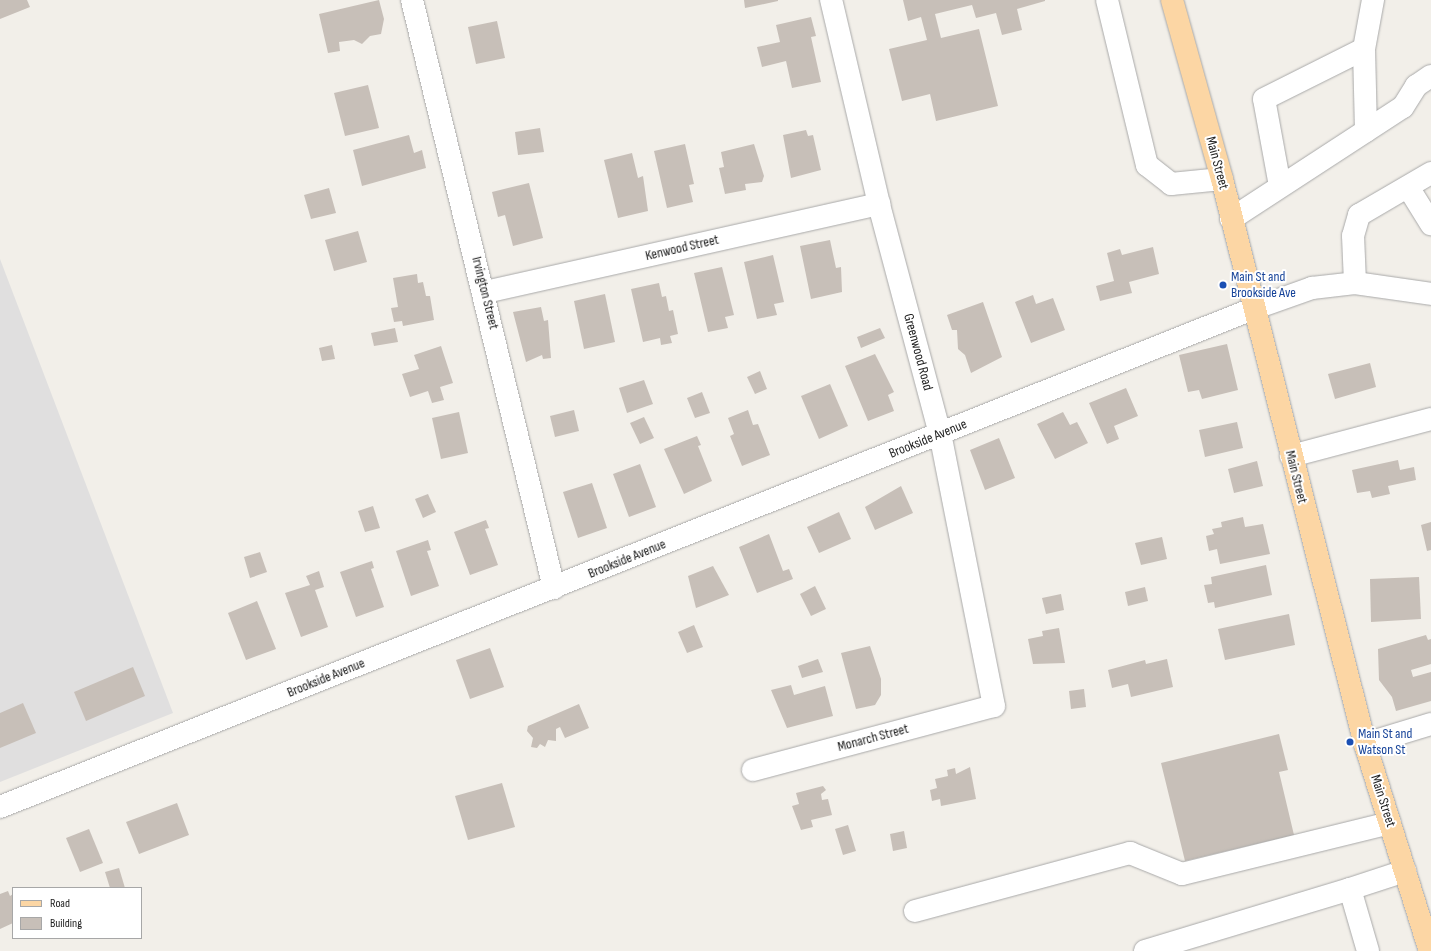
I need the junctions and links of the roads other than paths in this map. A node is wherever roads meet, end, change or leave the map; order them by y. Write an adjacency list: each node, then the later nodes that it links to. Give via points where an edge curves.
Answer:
1 (412, 0): 17 (street, Irvington Street)
2 (831, 0): 13 (street, Greenwood Road)
3 (1107, 0): 10 (street, via 1147,165 1171,184)
4 (1172, 0): 10 (main road, Main Street)
5 (1373, 0): 6 (street)
6 (1364, 49): 8 (street); 11 (street, via 1264,99)
7 (1431, 76): 8 (street, via 1416,86 1403,107)
8 (1366, 131): 11 (street)
9 (1431, 173): 12 (street)
10 (1222, 179): 14 (main road, Main Street)
11 (1280, 186): 14 (street)
12 (1408, 187): 15 (street); 16 (street, via 1359,215 1353,236)
13 (879, 204): 17 (street, Kenwood Street); 21 (street, Greenwood Road)
14 (1231, 219): 19 (main road, Main Street)
15 (1431, 224)
16 (1355, 283): 18 (street, Brookside Avenue); 19 (street, Brookside Avenue, via 1312,288)
17 (485, 292): 23 (street, Irvington Street)
18 (1431, 294)
19 (1253, 309): 21 (street, Brookside Avenue); 22 (main road, Main Street)
20 (1431, 419): 22 (street)
21 (940, 434): 23 (street, Brookside Avenue); 24 (street, Greenwood Road)
22 (1291, 456): 26 (main road, Main Street)
23 (554, 588): 28 (street, Brookside Avenue)
24 (994, 706): 27 (street, Monarch Street)
25 (1431, 724): 26 (street)
26 (1365, 744): 29 (main road, Main Street)
27 (753, 770)
28 (0, 807)
29 (1390, 823): 30 (main road, Main Street); 32 (street, via 1182,874 1130,853)
30 (1405, 871): 31 (street); 35 (main road, Main Street)
31 (1350, 889): 33 (street); 34 (street)
32 (915, 911)
33 (1145, 951)
34 (1368, 951)
35 (1430, 951)

